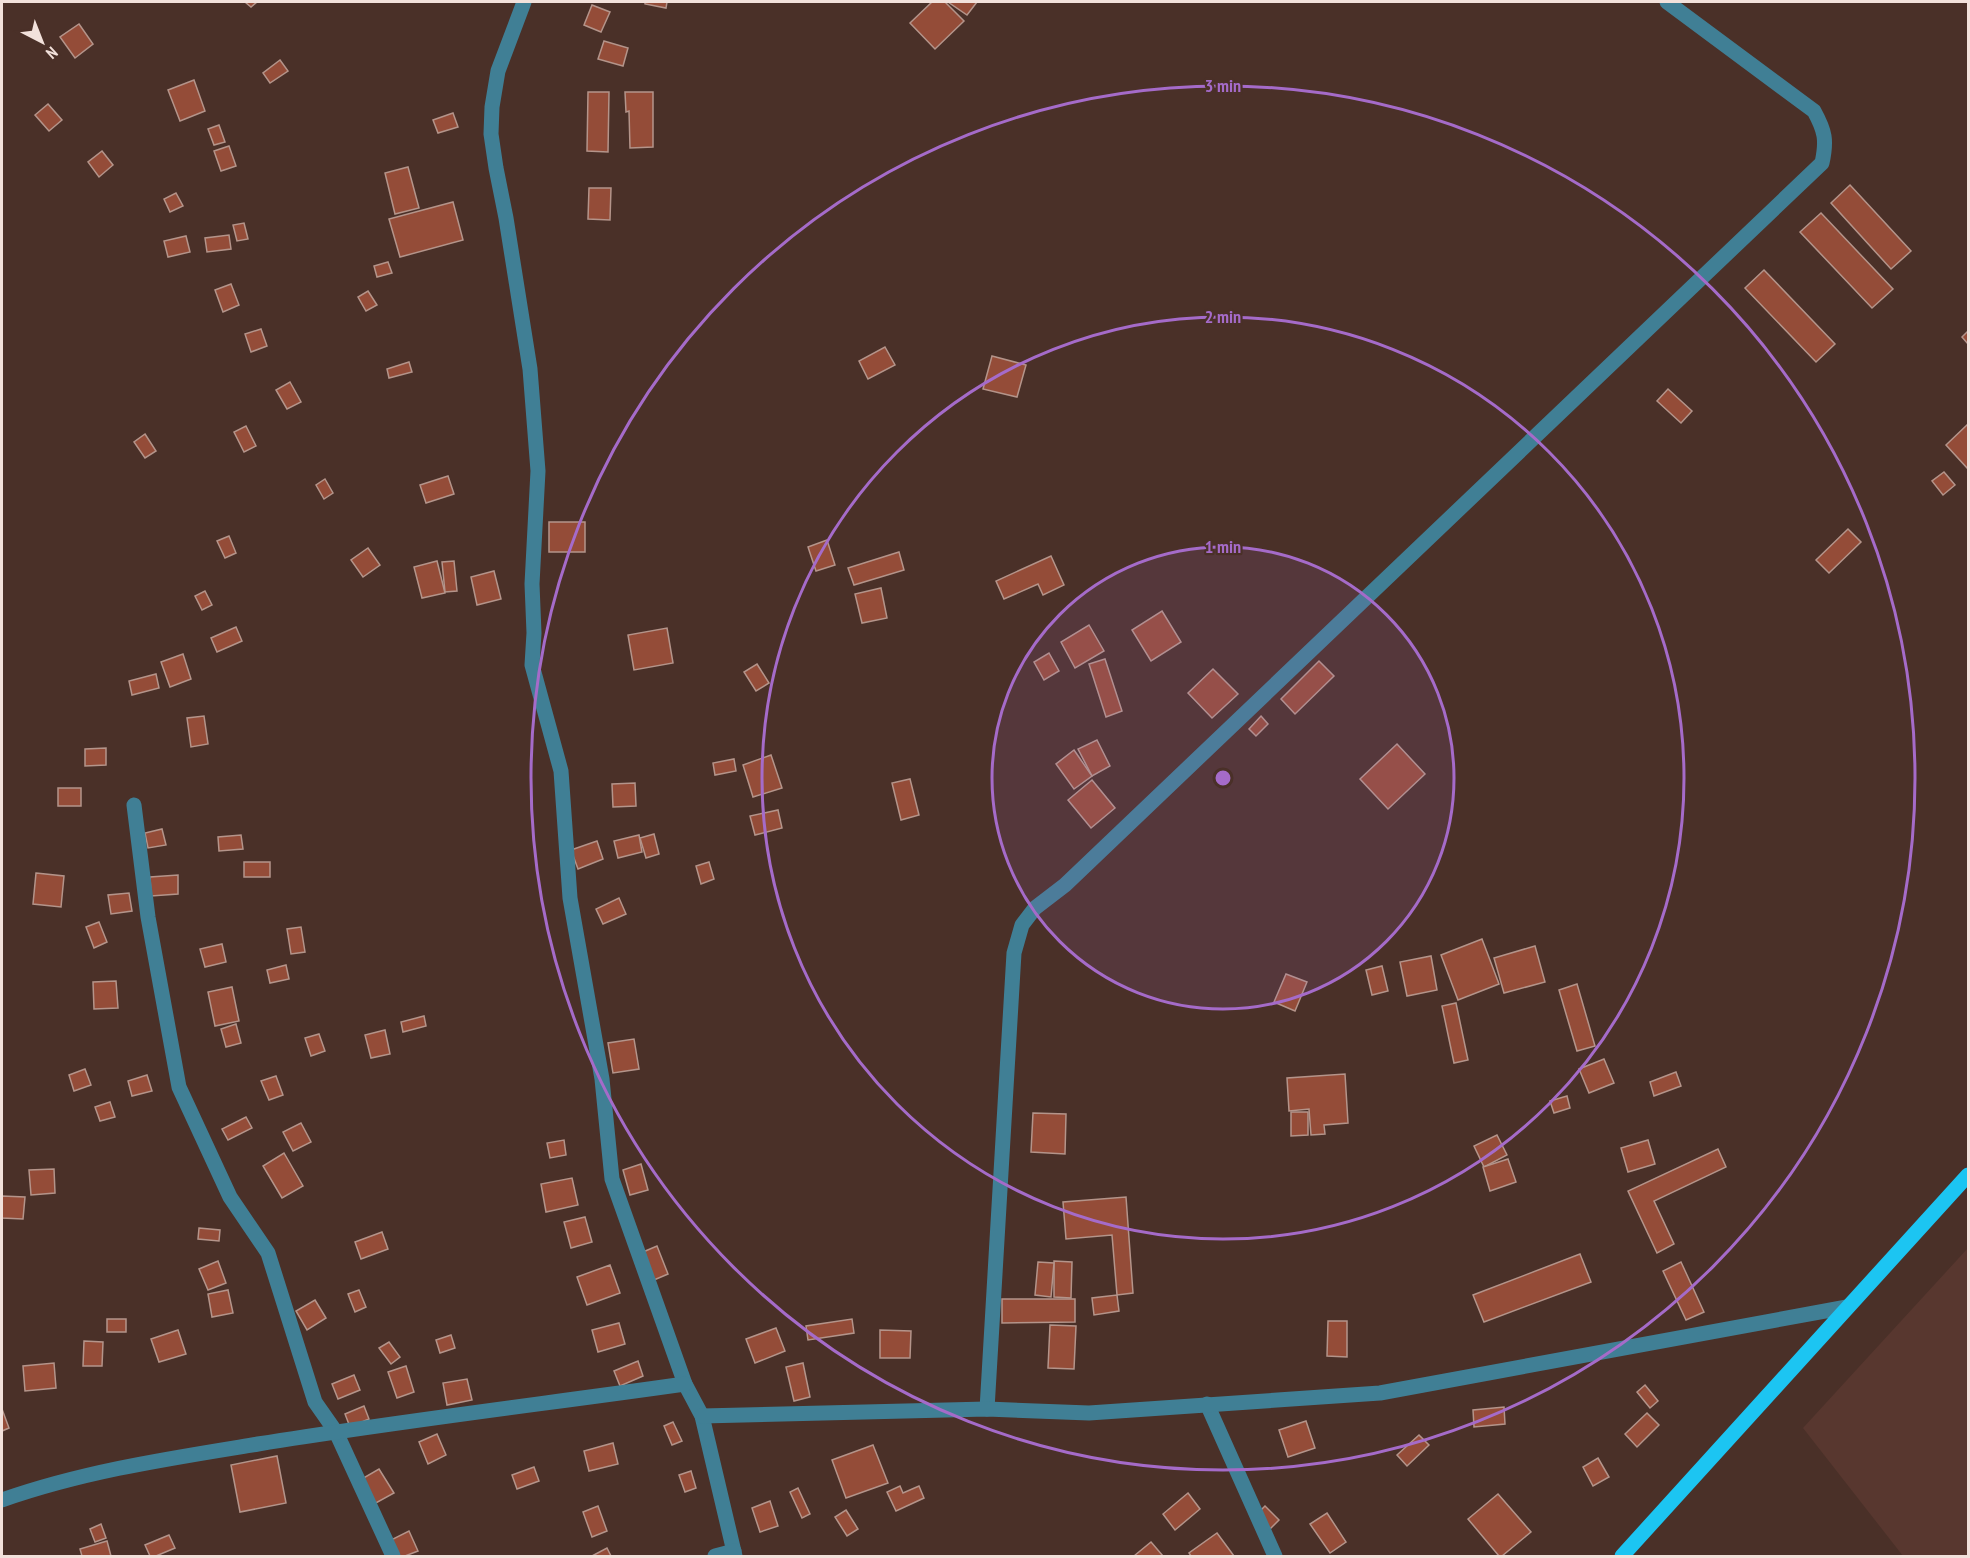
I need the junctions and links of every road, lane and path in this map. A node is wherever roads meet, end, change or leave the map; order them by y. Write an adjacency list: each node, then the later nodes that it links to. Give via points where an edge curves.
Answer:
1 (524, 2): 6 (street, via 498,71 491,134 530,369 538,471 532,664 561,771 570,898 602,1080 612,1179)
2 (1666, 2): 8 (street, via 1814,111 1826,146 1822,163 1065,885 1035,908 1022,925 1014,953)
3 (135, 805): 10 (street, via 148,917 179,1087 230,1197 268,1253 315,1402)
4 (1968, 1175): 5 (main road)
5 (1848, 1307): 7 (street, via 1380,1393); 16 (main road)
6 (685, 1384): 9 (street); 10 (street)
7 (1207, 1404): 8 (street, via 1089,1413); 15 (street)
8 (987, 1410): 9 (street)
9 (702, 1416): 12 (street)
10 (336, 1432): 11 (street, via 139,1464); 13 (street)
11 (2, 1500)
12 (735, 1554): 14 (street)
13 (393, 1557)
14 (715, 1557)
15 (1275, 1557)
16 (1622, 1557)

